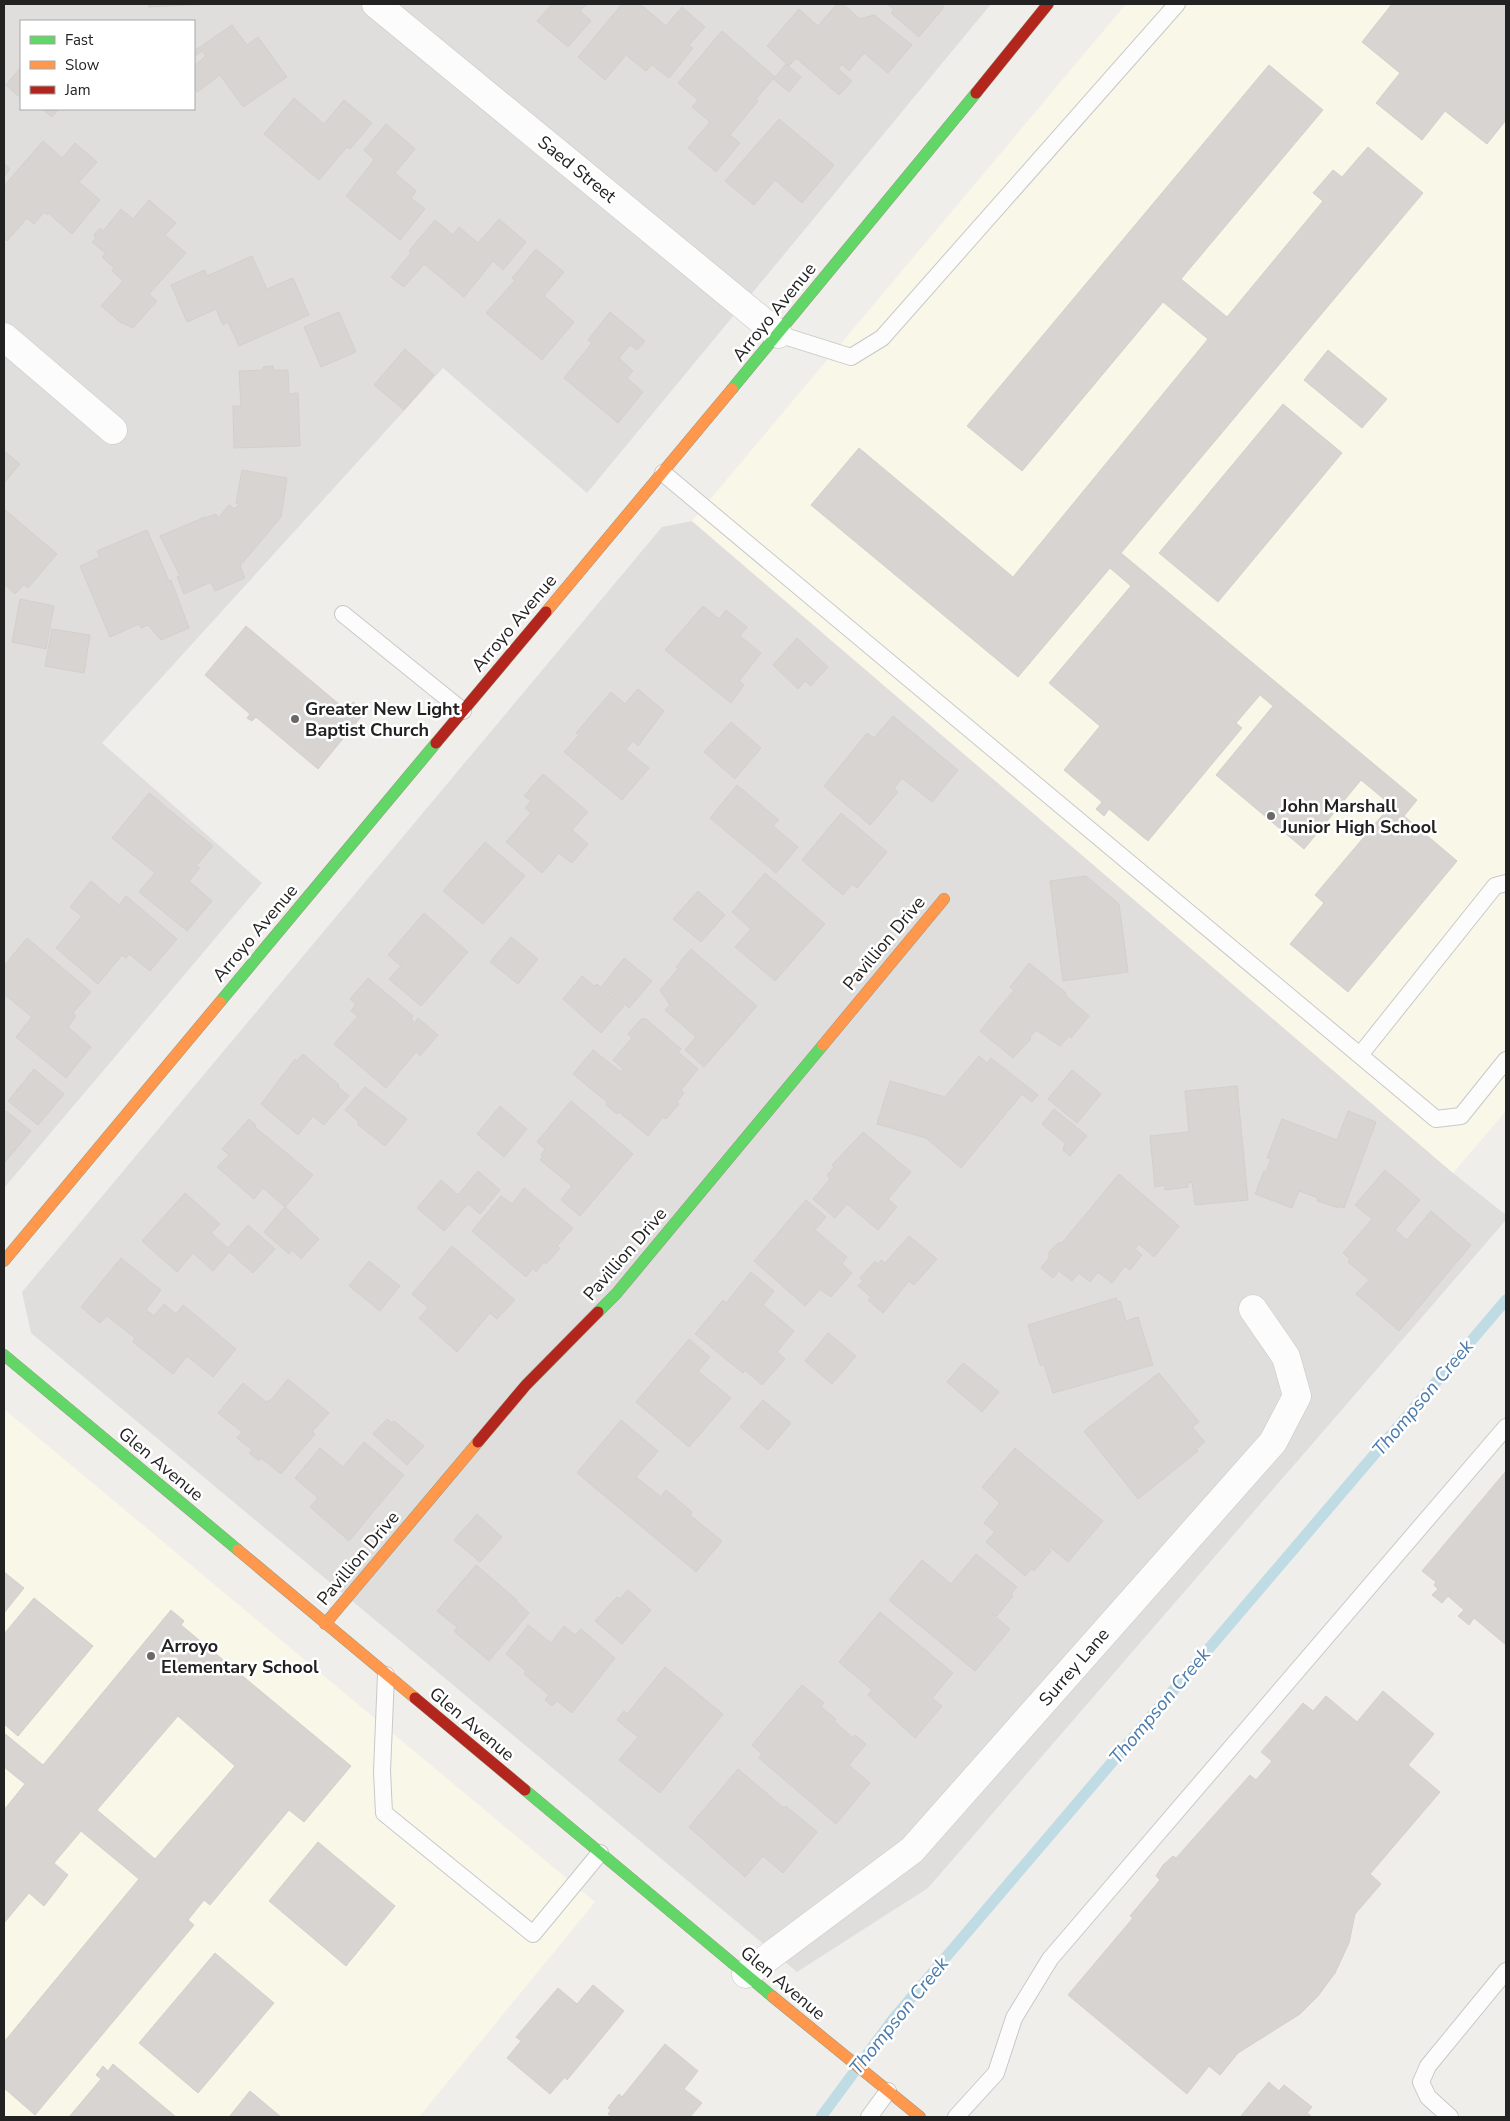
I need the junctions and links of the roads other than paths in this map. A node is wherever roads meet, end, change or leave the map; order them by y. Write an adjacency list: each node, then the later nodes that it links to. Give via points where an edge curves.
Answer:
1 (376, 4): 4 (street, Saed Street)
2 (1048, 4): 4 (street, Arroyo Avenue)
3 (1178, 4): 4 (lane, via 882,338 851,356)
4 (778, 334): 7 (street, Arroyo Avenue)
5 (4, 337): 6 (street)
6 (113, 430)
7 (663, 473): 9 (street, Arroyo Avenue); 12 (lane)
8 (342, 614): 9 (lane)
9 (463, 711): 14 (street, Arroyo Avenue)
10 (1506, 883): 12 (lane, via 1495,886)
11 (944, 899): 18 (street, Pavillion Drive, via 616,1294 526,1385)
12 (1360, 1056): 13 (lane, via 1436,1119 1462,1116)
13 (1506, 1060)
14 (4, 1261)
15 (1253, 1309): 22 (street, Surrey Lane, via 1286,1357 1297,1396 1273,1442 912,1850)
16 (4, 1354): 18 (street, Glen Avenue)
17 (1506, 1427): 26 (lane, via 1050,1959 1014,2018 996,2073)
18 (325, 1624): 19 (street, Glen Avenue)
19 (386, 1675): 20 (street, Glen Avenue); 20 (lane, via 382,1771 384,1813 532,1934)
20 (600, 1852): 22 (street, Glen Avenue)
21 (1506, 1971): 27 (lane, via 1428,2066 1421,2082 1428,2096)
22 (746, 1974): 23 (street, Glen Avenue)
23 (882, 2086): 24 (lane); 25 (street, Glen Avenue)
24 (869, 2117)
25 (920, 2117)
26 (956, 2117)
27 (1450, 2117)

